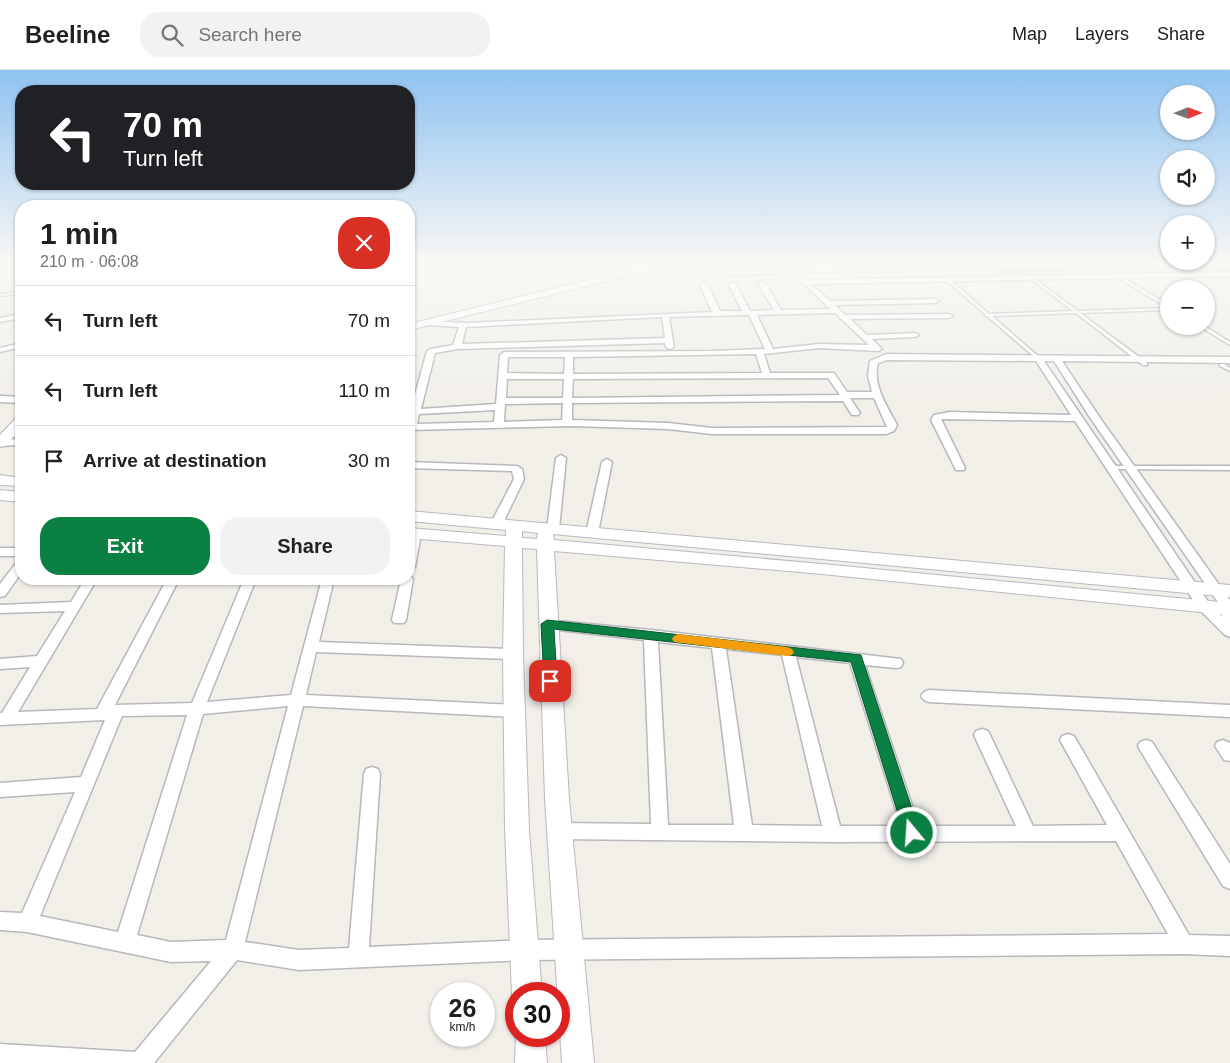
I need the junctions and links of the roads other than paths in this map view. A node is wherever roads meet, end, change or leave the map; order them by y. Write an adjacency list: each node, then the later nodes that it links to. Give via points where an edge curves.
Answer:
1 (480, 310): 17 (main road)
2 (715, 310): 10 (street)
3 (748, 310): 9 (street)
4 (836, 310): 11 (street)
5 (981, 310): 12 (lane)
6 (1116, 310): 8 (lane)
7 (779, 312): 9 (street); 11 (street)
8 (1079, 312): 12 (lane); 36 (lane)
9 (750, 313): 10 (street); 29 (street)
10 (717, 314): 13 (street)
11 (840, 314): 14 (street); 22 (street)
12 (986, 315): 34 (lane)
13 (665, 316): 19 (street); 23 (street)
14 (949, 316)
15 (15, 317): 16 (street)
16 (0, 320)
17 (430, 323): 18 (main road); 19 (street)
18 (415, 325)
19 (463, 325): 26 (street)
20 (915, 335): 22 (street)
21 (1215, 335): 24 (lane)
22 (865, 337): 27 (street)
23 (669, 340): 26 (street); 32 (street)
24 (1230, 344)
25 (15, 346): 28 (street)
26 (457, 347): 47 (street, via 431,350)
27 (877, 348): 29 (street, via 819,346); 33 (street)
28 (0, 350)
29 (770, 351): 30 (street)
30 (759, 352): 32 (street); 41 (street)
31 (569, 354): 32 (street); 39 (street, via 504,355); 40 (street)
32 (671, 354)
33 (888, 359): 34 (street); 42 (street, via 874,361 872,372)
34 (1041, 360): 35 (street); 51 (street)
35 (1058, 360): 36 (street); 63 (street)
36 (1142, 362): 37 (street)
37 (1227, 363): 38 (lane)
38 (1230, 370)
39 (503, 376): 40 (street); 48 (street)
40 (569, 376): 41 (street); 46 (street)
41 (767, 376): 43 (street, via 831,375)
42 (877, 395): 43 (street); 52 (street, via 892,429 712,431 668,426)
43 (845, 397): 46 (street); 50 (street)
44 (0, 399): 45 (street)
45 (15, 400)
46 (567, 400): 48 (street); 52 (street)
47 (415, 402)
48 (501, 404): 49 (street); 53 (street)
49 (415, 412)
50 (855, 413)
51 (1077, 418): 61 (street, via 937,417); 62 (street)
52 (567, 423): 53 (street)
53 (499, 425): 55 (street)
54 (15, 427): 56 (main road)
55 (415, 427)
56 (1, 442): 57 (street)
57 (15, 442)
58 (561, 458): 73 (street)
59 (607, 462): 72 (street)
60 (415, 465): 70 (street, via 517,469 519,479)
61 (960, 468)
62 (1110, 468): 63 (lane); 82 (street)
63 (1130, 468): 64 (lane); 84 (street)
64 (1230, 468)
65 (0, 480): 66 (main road)
66 (15, 481)
67 (0, 495): 68 (main road)
68 (15, 496)
69 (415, 517): 70 (main road)
70 (508, 530): 71 (main road); 73 (main road); 96 (main road)
71 (415, 533)
72 (592, 533): 73 (main road); 82 (main road)
73 (548, 534): 86 (main road); 90 (main road)
74 (0, 552): 75 (street)
75 (15, 552)
76 (15, 572): 83 (street)
77 (87, 585): 85 (street)
78 (169, 585): 105 (street)
79 (248, 585): 103 (street)
80 (326, 585): 94 (street)
81 (405, 585): 89 (street)
82 (1191, 586): 84 (main road); 86 (street)
83 (2, 588)
84 (1223, 590): 88 (street)
85 (74, 606): 87 (street); 98 (street)
86 (1204, 606): 88 (main road); 91 (street)
87 (0, 609)
88 (1230, 609): 91 (street)
89 (399, 620)
90 (547, 624): 92 (street); 114 (main road)
91 (1229, 631)
92 (651, 635): 93 (street); 115 (street)
93 (718, 643): 95 (street); 116 (street)
94 (311, 647): 96 (street); 102 (street)
95 (788, 652): 97 (street); 120 (street)
96 (513, 654): 104 (main road)
97 (856, 658): 100 (street); 117 (street)
98 (42, 661): 99 (street); 107 (street)
99 (0, 664)
100 (896, 664)
101 (929, 696): 106 (street)
102 (296, 700): 103 (street); 104 (street); 127 (street)
103 (197, 709): 105 (street); 124 (street)
104 (514, 711): 128 (main road)
105 (110, 712): 107 (street); 112 (street)
106 (1230, 712)
107 (3, 718)
108 (982, 734): 118 (street)
109 (1068, 740): 119 (street)
110 (1146, 746): 121 (street)
111 (372, 774): 130 (street)
112 (87, 784): 113 (street); 123 (street)
113 (0, 790)
114 (558, 831): 115 (street); 129 (main road)
115 (660, 831): 116 (street)
116 (744, 832): 120 (street)
117 (912, 833): 118 (street); 120 (street)
118 (1028, 833): 119 (street)
119 (1121, 833): 125 (street)
120 (833, 834)
121 (1230, 880)
122 (0, 921): 123 (street)
123 (27, 922): 124 (street)
124 (125, 942): 127 (street, via 171,952)
125 (1184, 944): 126 (street); 129 (street)
126 (1230, 947)
127 (233, 950): 130 (street, via 299,960); 135 (street)
128 (524, 950): 129 (street); 130 (street); 131 (main road)
129 (567, 951): 137 (main road)
130 (358, 958)
131 (526, 982)
132 (530, 1047): 136 (main road)
133 (0, 1055): 134 (street)
134 (48, 1060): 135 (street)
135 (140, 1063)
136 (531, 1063)
137 (578, 1063)

